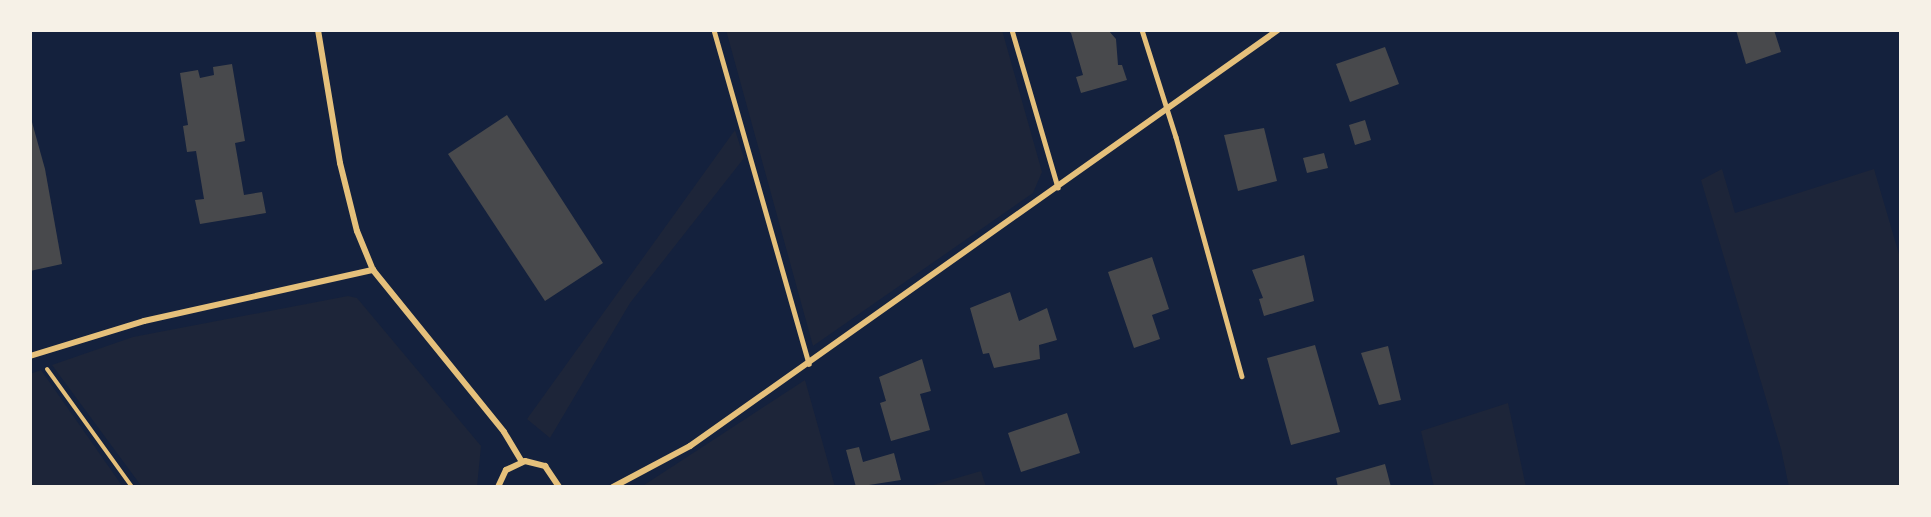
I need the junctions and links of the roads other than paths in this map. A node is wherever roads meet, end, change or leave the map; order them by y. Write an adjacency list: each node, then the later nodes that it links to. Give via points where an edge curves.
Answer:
1 (318, 30): 8 (street, via 340,163 357,231)
2 (714, 30): 10 (lane)
3 (1012, 30): 7 (lane)
4 (1142, 30): 6 (lane)
5 (1278, 30): 6 (street)
6 (1166, 111): 7 (street); 11 (lane)
7 (1058, 187): 10 (street)
8 (373, 270): 9 (street, via 144,321); 12 (street, via 504,432)
9 (33, 356)
10 (809, 364): 15 (street, via 690,446)
11 (1242, 376)
12 (522, 462): 13 (street, via 506,470); 14 (street, via 545,466)
13 (498, 487)
14 (559, 487)
15 (613, 487)

